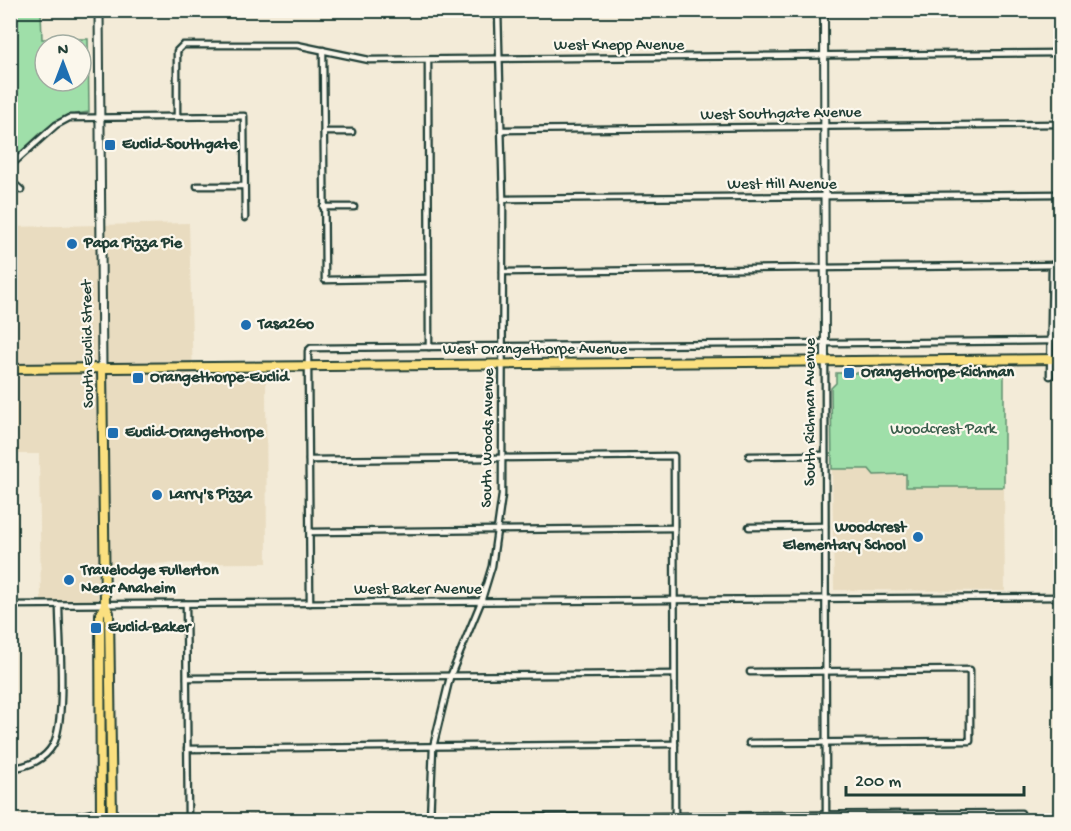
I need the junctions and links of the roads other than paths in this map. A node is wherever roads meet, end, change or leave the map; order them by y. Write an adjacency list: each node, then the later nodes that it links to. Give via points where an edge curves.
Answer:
1 (99, 10): 9 (main road, South Euclid Street)
2 (498, 10): 7 (street, South Woods Avenue)
3 (824, 14): 6 (street, South Richman Avenue)
4 (323, 50): 8 (street, West Knepp Avenue, via 369,60); 10 (street, West Knepp Avenue, via 297,45 179,47); 14 (street)
5 (1060, 53): 6 (street, West Knepp Avenue)
6 (825, 57): 7 (street, West Knepp Avenue); 12 (street, South Richman Avenue)
7 (497, 59): 8 (street, West Knepp Avenue); 13 (street, South Woods Avenue)
8 (428, 60): 31 (street)
9 (100, 117): 10 (street); 16 (street, via 69,118 56,125); 41 (main road, South Euclid Street)
10 (177, 117): 19 (street, via 244,116)
11 (1060, 124): 12 (street, West Southgate Avenue)
12 (825, 126): 13 (street, West Southgate Avenue); 22 (street, South Richman Avenue)
13 (501, 130): 23 (street, South Woods Avenue)
14 (324, 132): 15 (street); 24 (street)
15 (352, 132)
16 (10, 166)
17 (10, 180): 20 (street)
18 (197, 186): 19 (street)
19 (244, 186): 26 (street)
20 (21, 190)
21 (1060, 194): 22 (street, West Hill Avenue)
22 (825, 196): 23 (street, West Hill Avenue); 29 (street, South Richman Avenue)
23 (503, 199): 30 (street, South Woods Avenue)
24 (323, 207): 25 (street); 31 (street, via 325,280)
25 (354, 207)
26 (245, 218)
27 (1052, 265): 28 (street); 29 (street); 32 (street)
28 (1060, 265)
29 (824, 269): 30 (street); 33 (street, South Richman Avenue)
30 (503, 272): 34 (street, South Woods Avenue)
31 (428, 278): 35 (street)
32 (1051, 341): 33 (street); 36 (street)
33 (825, 343): 34 (street); 38 (street, South Richman Avenue)
34 (503, 346): 35 (street); 39 (street, South Woods Avenue)
35 (429, 347): 40 (street, via 311,348)
36 (1050, 359): 37 (main road, West Orangethorpe Avenue); 38 (main road, West Orangethorpe Avenue); 43 (street)
37 (1060, 359)
38 (825, 361): 39 (main road, West Orangethorpe Avenue); 44 (street, South Richman Avenue)
39 (502, 364): 40 (main road, West Orangethorpe Avenue); 46 (street, South Woods Avenue)
40 (308, 365): 41 (main road, West Orangethorpe Avenue); 47 (street)
41 (102, 368): 42 (main road, West Orangethorpe Avenue); 61 (main road, South Euclid Street)
42 (10, 369)
43 (1050, 376)
44 (825, 455): 45 (street); 48 (street, South Richman Avenue)
45 (749, 456)
46 (502, 457): 47 (street); 50 (street, via 674,456); 51 (street, South Woods Avenue)
47 (309, 460): 52 (street)
48 (825, 526): 49 (street); 54 (street, South Richman Avenue)
49 (749, 527)
50 (674, 528): 51 (street); 55 (street)
51 (498, 530): 52 (street); 56 (street, South Woods Avenue)
52 (309, 532): 57 (street)
53 (1060, 597): 54 (street, West Baker Avenue)
54 (825, 599): 55 (street, West Baker Avenue); 62 (street, South Richman Avenue)
55 (674, 600): 56 (street, West Baker Avenue); 64 (street)
56 (481, 602): 57 (street, West Baker Avenue); 65 (street, South Woods Avenue)
57 (310, 603): 58 (street, West Baker Avenue)
58 (186, 604): 61 (street, West Baker Avenue); 66 (street)
59 (10, 605): 60 (street, West Baker Avenue)
60 (59, 605): 61 (street, West Baker Avenue); 72 (street, via 58,734 46,754)
61 (105, 605): 75 (main road, South Euclid Street, via 100,614); 79 (main road, South Euclid Street, via 109,613)
62 (825, 671): 63 (street); 67 (street, South Richman Avenue); 67 (street, via 970,670 970,741)
63 (750, 672)
64 (674, 674): 65 (street); 69 (street)
65 (450, 677): 66 (street); 70 (street, South Woods Avenue)
66 (187, 678): 71 (street)
67 (826, 742): 68 (street); 74 (street, South Richman Avenue)
68 (749, 743)
69 (675, 744): 70 (street); 76 (street)
70 (433, 747): 71 (street); 77 (street, South Woods Avenue)
71 (187, 749): 80 (street)
72 (10, 770)
73 (1021, 813): 74 (street)
74 (826, 814): 76 (street)
75 (100, 818): 78 (highway); 79 (highway)
76 (675, 818): 77 (street)
77 (430, 819): 81 (street)
78 (68, 820)
79 (113, 820)
80 (188, 820)
81 (198, 820)

